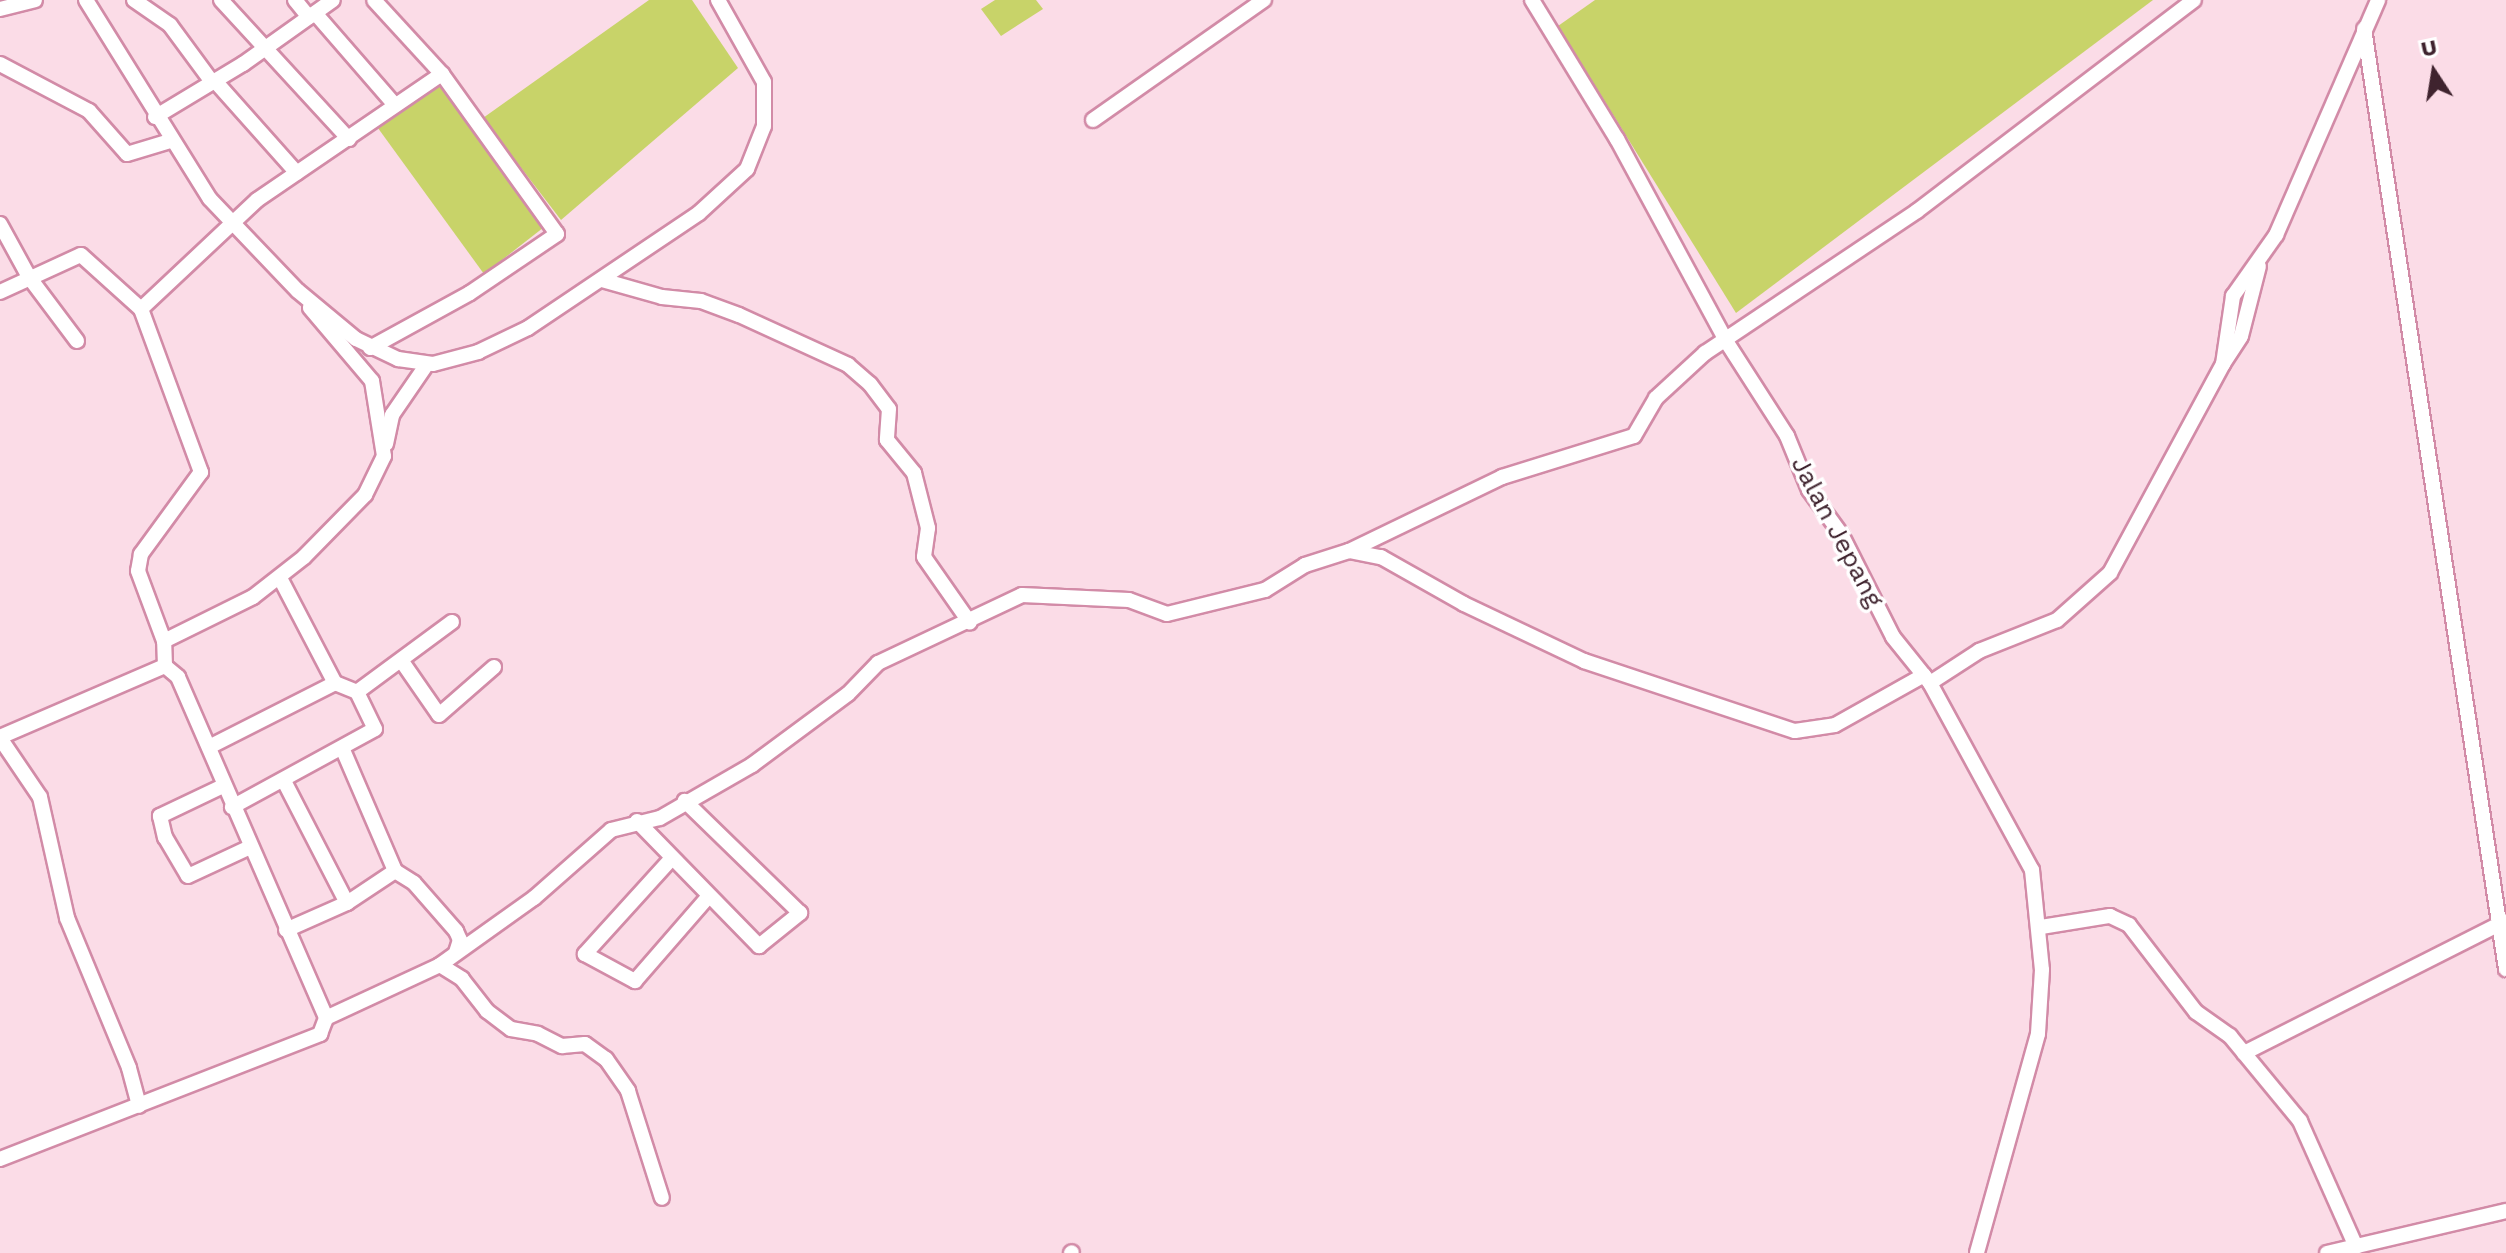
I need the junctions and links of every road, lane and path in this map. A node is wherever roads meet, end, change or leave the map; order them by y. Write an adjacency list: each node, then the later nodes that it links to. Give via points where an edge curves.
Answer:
1 (35, 0): 13 (street)
2 (86, 0): 21 (street)
3 (134, 0): 19 (street, via 170,25)
4 (221, 0): 16 (street)
5 (295, 0): 14 (street)
6 (333, 0): 14 (street)
7 (374, 0): 18 (street)
8 (718, 0): 29 (street, via 764,82 758,150 736,182 699,213)
9 (1264, 0): 22 (street)
10 (1532, 0): 34 (street, Jalan Jepang, via 1617,139)
11 (2194, 0): 34 (street, via 1917,211)
12 (2378, 0): 15 (street)
13 (0, 9)
14 (312, 15): 16 (street); 20 (street)
15 (2364, 29): 46 (street, via 2276,235 2259,262 2241,336 2110,573 2057,620 1979,651); 62 (street)
16 (265, 48): 19 (street); 23 (street)
17 (0, 64): 24 (street, via 89,111 127,154)
18 (442, 74): 20 (street); 35 (street, via 557,234 470,293)
19 (214, 82): 21 (street); 25 (street)
20 (394, 104): 23 (street)
21 (155, 117): 24 (street)
22 (1093, 120)
23 (349, 139): 25 (street)
24 (170, 141): 26 (street, via 210,199)
25 (297, 173): 26 (street)
26 (235, 223): 30 (street); 32 (street)
27 (0, 224): 28 (street)
28 (29, 277): 31 (street); 32 (street, via 84,256); 33 (street)
29 (602, 280): 36 (street, via 491,346); 41 (street, via 662,297 701,301 739,315 848,365 870,384 889,409 887,440 914,473 928,528 924,557)
30 (298, 291): 35 (street); 37 (street, via 372,381)
31 (0, 292)
32 (141, 309): 42 (street, via 201,472 139,562 142,587)
33 (77, 341)
34 (1726, 341): 38 (street, via 1656,398 1634,436 1502,477); 46 (street, Jalan Jepang, via 1787,436 1809,490 1841,534 1910,661)
35 (370, 348): 36 (street)
36 (427, 364): 37 (street, via 392,415)
37 (384, 456): 39 (street, via 365,495)
38 (1349, 551): 41 (street, via 1305,565 1265,590 1167,614 1129,600 1036,591); 46 (street, via 1381,557 1584,661 1795,731 1835,725)
39 (280, 578): 42 (street); 47 (street)
40 (452, 622): 43 (street)
41 (970, 623): 54 (street, via 878,663 848,694 752,765)
42 (164, 641): 44 (street)
43 (403, 663): 45 (street, via 439,715); 48 (street)
44 (165, 666): 49 (street); 50 (street, via 186,690)
45 (494, 667)
46 (1927, 679): 63 (street, Jalan Jepang, via 2020,843 2032,870)
47 (335, 683): 48 (street); 50 (street)
48 (357, 692): 51 (street, via 375,729)
49 (0, 738): 70 (street, via 40,797 67,918 129,1068)
50 (209, 747): 53 (street)
51 (343, 750): 52 (street); 59 (street)
52 (284, 781): 55 (street); 61 (street)
53 (223, 786): 55 (street); 57 (street, via 160,816 165,837 188,876)
54 (685, 801): 56 (street, via 660,818); 60 (street, via 800,913 759,946)
55 (232, 807): 57 (street)
56 (637, 821): 58 (street); 65 (street, via 589,845 534,898)
57 (248, 848): 64 (street)
58 (672, 858): 60 (street); 60 (street, via 585,954 635,981)
59 (395, 871): 61 (street); 65 (street, via 414,883 456,931)
60 (709, 896)
61 (347, 903): 64 (street)
62 (2503, 922): 67 (street); 69 (street)
63 (2041, 927): 69 (street, via 2120,917 2196,1012); 75 (street, Jalan Jepang, via 2038,1034)
64 (286, 930): 68 (street)
65 (456, 952): 66 (street)
66 (440, 965): 68 (street); 72 (street, via 462,979 480,1004 511,1029 562,1046 590,1045 606,1059 628,1091)
67 (2506, 969)
68 (326, 1018): 70 (street, via 320,1034)
69 (2244, 1053): 74 (street, via 2300,1121)
70 (139, 1106): 71 (street)
71 (0, 1159)
72 (662, 1198)
73 (2506, 1211): 74 (street)
74 (2356, 1247): 76 (street)
75 (1977, 1253)
76 (2327, 1253)

